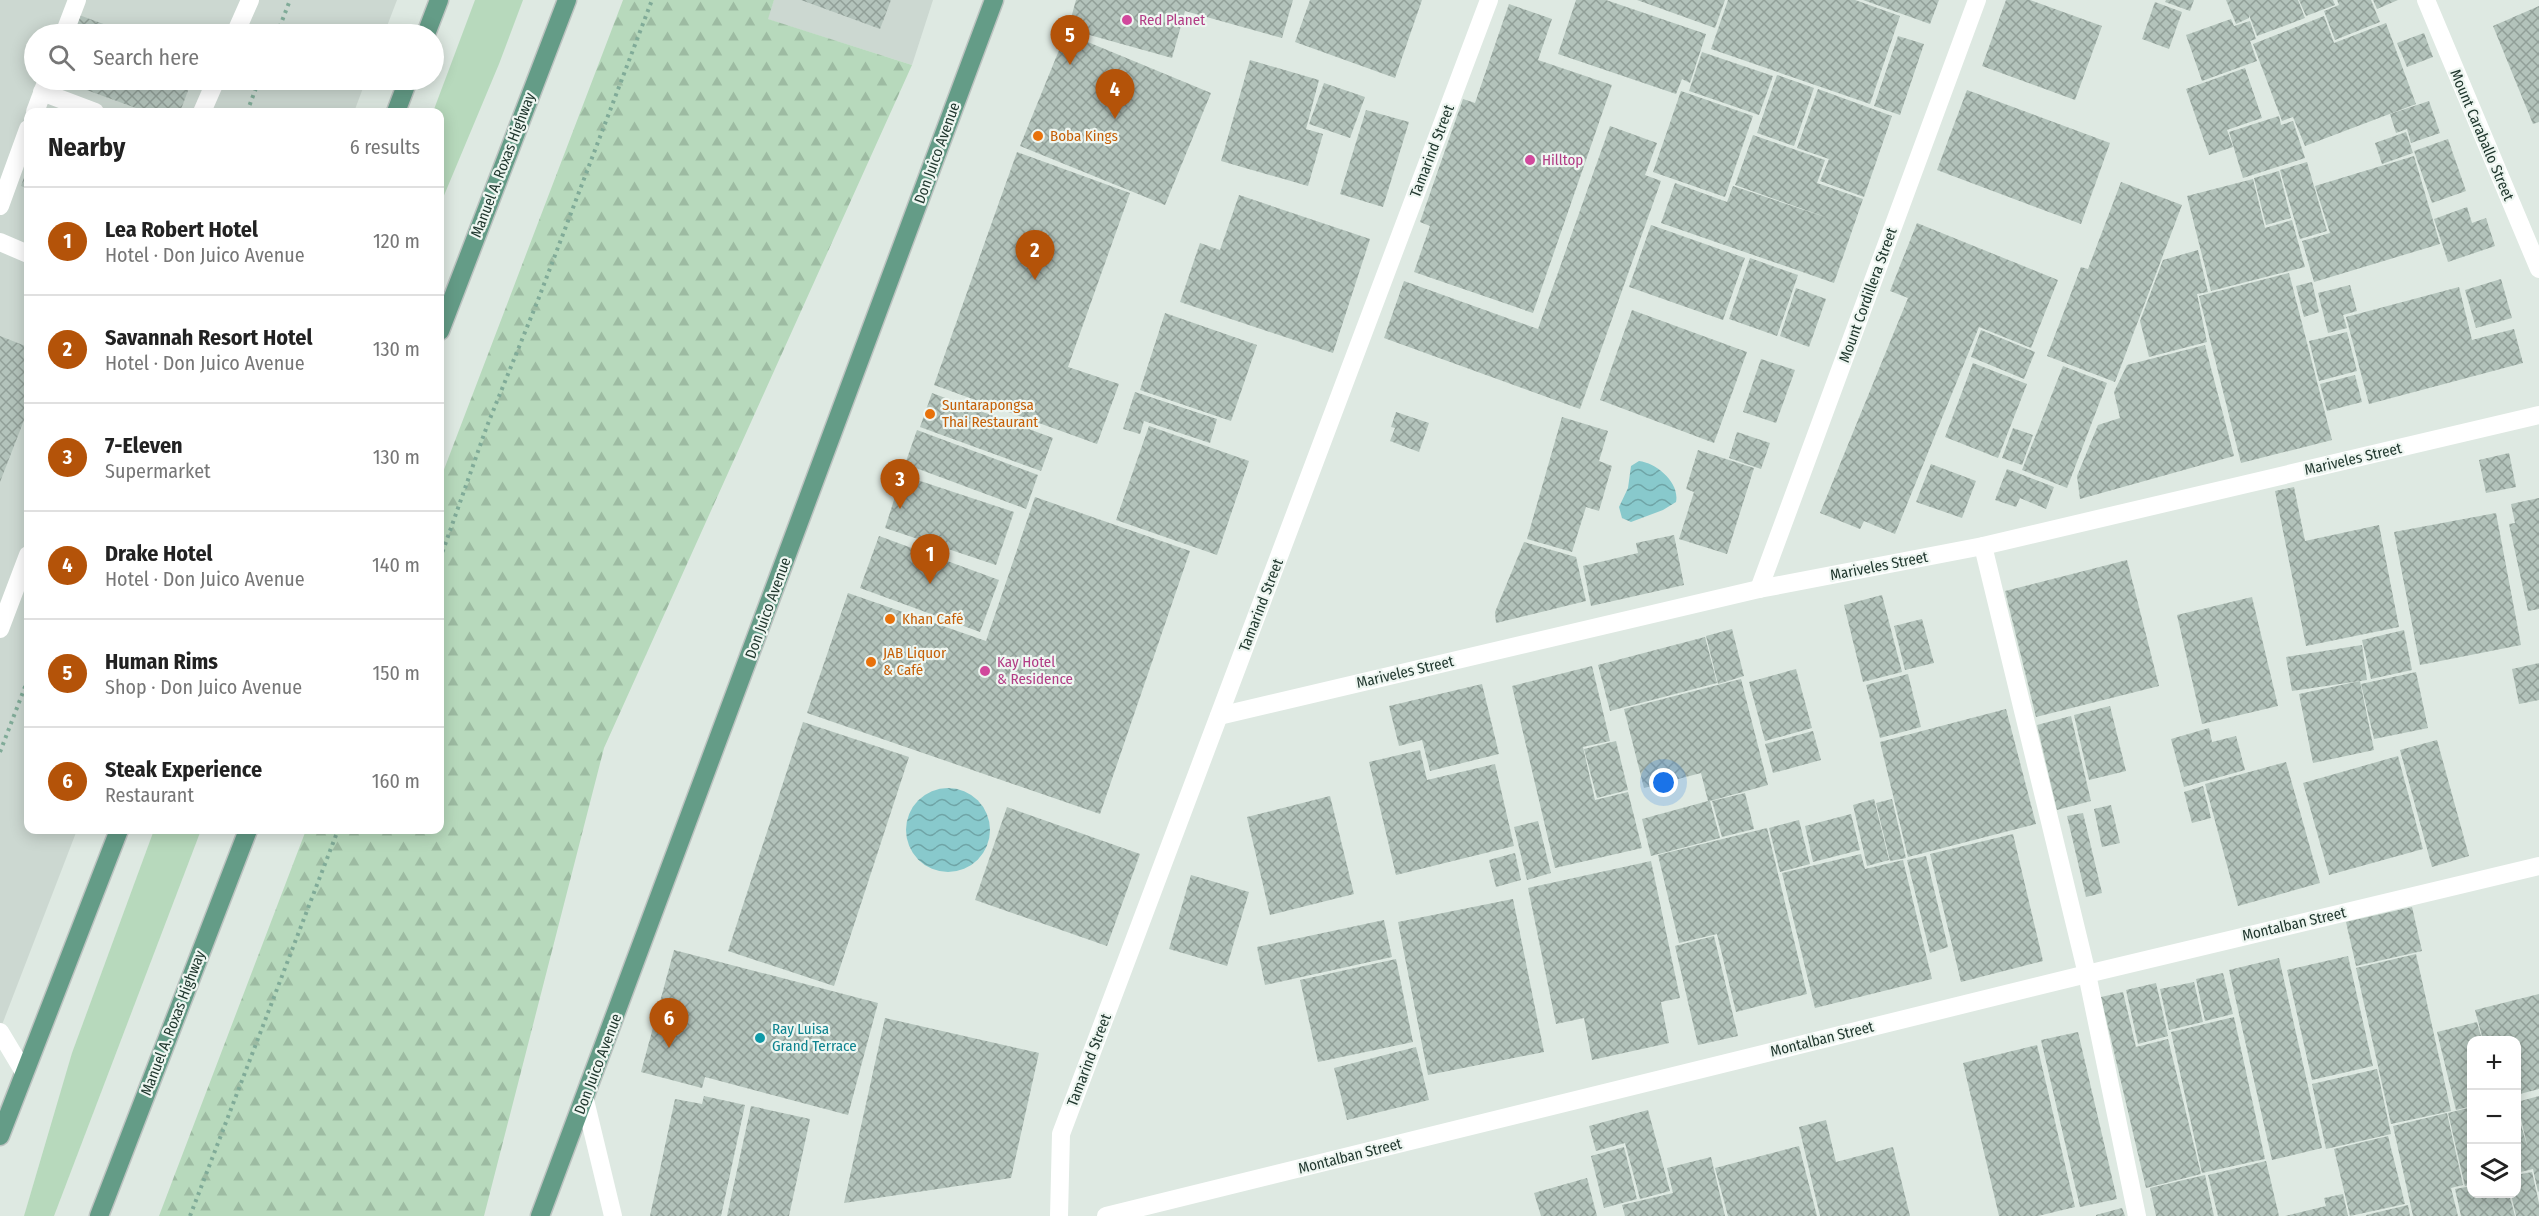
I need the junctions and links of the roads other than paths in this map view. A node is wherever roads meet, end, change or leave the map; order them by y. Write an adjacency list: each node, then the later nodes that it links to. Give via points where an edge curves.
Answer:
1 (77, 0): 9 (street)
2 (250, 0): 10 (street)
3 (439, 0): 11 (main road)
4 (567, 0): 25 (main road, Manuel A. Roxas Highway)
5 (994, 0): 38 (main road, Don Juico Avenue)
6 (1490, 0): 31 (street, Tamarind Street)
7 (1977, 0): 29 (street, Mount Cordillera Street)
8 (2426, 0): 24 (street, Mount Caraballo Street)
9 (68, 24)
10 (239, 24)
11 (430, 24)
12 (43, 90): 16 (street)
13 (53, 90): 17 (street)
14 (212, 90): 18 (street)
15 (404, 90): 19 (main road)
16 (37, 108)
17 (87, 108)
18 (204, 108)
19 (398, 108)
20 (24, 140): 21 (street)
21 (0, 206)
22 (0, 243): 23 (street)
23 (24, 252)
24 (2539, 269)
25 (444, 321)
26 (2539, 415): 27 (street, Mariveles Street)
27 (1983, 546): 29 (street, Mariveles Street); 35 (street)
28 (24, 566): 30 (street)
29 (1760, 589): 31 (street, Mariveles Street)
30 (0, 629)
31 (1219, 716): 43 (street, Tamarind Street, via 1061,1134)
32 (117, 834): 37 (main road)
33 (246, 834): 40 (main road, Manuel A. Roxas Highway)
34 (2539, 866): 35 (street, Montalban Street)
35 (2087, 974): 44 (street, Montalban Street); 45 (street)
36 (0, 1032): 37 (street)
37 (24, 1072): 39 (main road)
38 (585, 1100): 41 (main road, Don Juico Avenue); 42 (street)
39 (0, 1136)
40 (99, 1216)
41 (540, 1216)
42 (613, 1216)
43 (1059, 1216)
44 (1106, 1216)
45 (2137, 1216)

